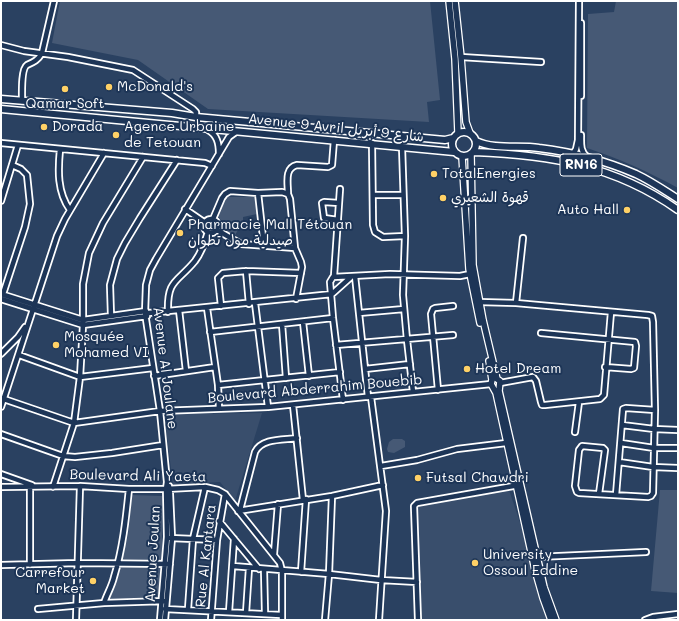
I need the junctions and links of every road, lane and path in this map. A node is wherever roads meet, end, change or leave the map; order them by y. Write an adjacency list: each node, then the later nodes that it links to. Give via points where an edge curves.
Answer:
1 (54, 1): 7 (street)
2 (449, 1): 17 (main road, via 455,64)
3 (454, 1): 8 (main road)
4 (579, 1): 5 (street)
5 (579, 12): 28 (street, via 578,140); 32 (street, via 581,145)
6 (1, 45): 7 (street)
7 (42, 53): 11 (street, via 38,60 28,65 24,71); 13 (street, via 131,70 195,110)
8 (461, 58): 9 (street); 16 (main road, via 466,122)
9 (541, 62)
10 (1, 99): 11 (highway, Avenue 9 Avril شارع 9 أبريل)
11 (22, 100): 13 (highway, Avenue 9 Avril شارع 9 أبريل)
12 (1, 109): 14 (highway, Avenue 9 Avril شارع 9 أبريل)
13 (196, 116): 17 (highway, Avenue 9 Avril شارع 9 أبريل, via 445,140)
14 (204, 128): 15 (highway, Avenue 9 Avril شارع 9 أبريل); 29 (street, via 217,138)
15 (238, 131): 18 (highway, Avenue 9 Avril شارع 9 أبريل); 29 (street, Avenue Al Joulane, via 229,137)
16 (470, 133): 17 (highway); 19 (highway)
17 (456, 135): 25 (highway, via 452,145)
18 (334, 140): 22 (highway, Avenue 9 Avril شارع 9 أبريل); 39 (street, via 332,165 294,166 288,174)
19 (476, 141): 27 (highway); 28 (highway, RN16, via 488,146 540,148)
20 (1, 143): 21 (street)
21 (18, 144): 24 (street); 34 (street)
22 (372, 144): 23 (highway, Avenue 9 Avril شارع 9 أبريل); 40 (street)
23 (402, 147): 25 (highway, Avenue 9 Avril شارع 9 أبريل); 41 (street)
24 (60, 149): 26 (street); 46 (street, via 60,187)
25 (454, 152): 31 (highway)
26 (104, 153): 30 (street); 46 (street)
27 (472, 153): 31 (highway, RN16); 47 (highway, RN16, via 539,156 583,165 639,186); 68 (main road, via 472,261)
28 (573, 154): 32 (highway, RN16)
29 (218, 155): 35 (street, Avenue Al Joulane)
30 (143, 157): 33 (street); 85 (street, via 90,248 82,284)
31 (462, 157): 60 (main road)
32 (587, 157): 42 (highway, RN16, via 637,175)
33 (177, 160): 35 (street); 82 (street, via 132,230 118,258 110,285)
34 (12, 165): 36 (street); 66 (street, via 27,175 30,207)
35 (212, 166): 45 (street, Avenue Al Joulane)
36 (3, 186): 43 (street)
37 (340, 189): 44 (street)
38 (258, 193): 39 (street); 48 (street, via 227,192 219,203); 55 (street)
39 (288, 194): 56 (street)
40 (373, 195): 41 (street); 53 (street, via 375,232 383,237)
41 (403, 195): 53 (street)
42 (678, 199)
43 (1, 201)
44 (339, 203): 49 (street); 49 (street, via 322,203 324,218)
45 (185, 209): 50 (street); 81 (street, Avenue Al Joulane, via 150,270 146,285)
46 (70, 210): 74 (street, via 57,236)
47 (678, 210)
48 (213, 219): 50 (street, via 209,218); 51 (street, via 218,224)
49 (338, 220): 61 (street)
50 (204, 222): 52 (street, via 204,228)
51 (217, 230): 52 (street); 55 (street, via 238,243)
52 (208, 232): 78 (street, via 195,261 170,288)
53 (405, 236): 59 (street)
54 (523, 238): 70 (street)
55 (264, 246): 56 (street)
56 (295, 248): 58 (street, via 301,262)
57 (246, 271): 58 (street); 71 (street); 72 (street, via 225,272 219,275)
58 (301, 274): 67 (street)
59 (404, 274): 62 (street); 63 (street); 76 (street)
60 (470, 274): 63 (street); 64 (main road)
61 (334, 276): 62 (street); 65 (street, via 331,279)
62 (353, 276): 65 (street); 80 (street)
63 (460, 276): 64 (street)
64 (471, 281): 111 (main road)
65 (332, 294): 67 (street); 83 (street)
66 (2, 296): 74 (street)
67 (296, 299): 69 (street)
68 (479, 302): 70 (street); 111 (main road)
69 (256, 303): 71 (street); 88 (street)
70 (516, 303): 79 (street)
71 (249, 304): 72 (street)
72 (221, 306): 75 (street)
73 (453, 306): 92 (street, via 435,308 432,311)
74 (34, 307): 84 (street); 85 (street)
75 (207, 308): 77 (street); 89 (street)
76 (404, 309): 80 (street); 94 (street)
77 (179, 310): 78 (street); 104 (street)
78 (168, 312): 81 (street)
79 (611, 312): 93 (street); 123 (street, via 652,316)
80 (359, 313): 95 (street)
81 (147, 314): 82 (street); 85 (street); 102 (street, Avenue Al Joulane)
82 (111, 316): 85 (street)
83 (333, 318): 86 (street); 96 (street)
84 (29, 320): 97 (street, via 18,338); 98 (street)
85 (83, 322): 108 (street)
86 (303, 322): 87 (street); 107 (street)
87 (282, 324): 88 (street); 109 (street)
88 (258, 327): 89 (street); 110 (street)
89 (210, 332): 100 (street)
90 (541, 333): 93 (street)
91 (453, 335): 92 (street)
92 (433, 337): 94 (street); 113 (street)
93 (608, 339): 101 (street); 101 (street, via 635,342 635,366 631,369)
94 (407, 340): 95 (street); 99 (street)
95 (362, 343): 96 (street); 103 (street)
96 (336, 345): 105 (street)
97 (1, 354)
98 (19, 355): 108 (street); 116 (street)
99 (410, 364): 103 (street); 114 (street)
100 (215, 367): 104 (street); 112 (street)
101 (605, 367): 118 (street, via 603,397 599,400)
102 (153, 368): 106 (street, Avenue Al Joulane); 108 (street)
103 (365, 369): 115 (street)
104 (186, 371): 106 (street)
105 (340, 372): 107 (street); 117 (street)
106 (154, 376): 124 (street, Avenue Al Joulane)
107 (309, 376): 109 (street)
108 (80, 377): 125 (street)
109 (286, 378): 110 (street)
110 (264, 380): 112 (street); 121 (street)
111 (495, 383): 113 (street, Boulevard Abderrahim Bouebib); 118 (street, Boulevard Abderrahim Bouebib, via 532,376 536,381 542,405); 132 (main road); 144 (main road, via 499,391)
112 (218, 385): 122 (street)
113 (438, 390): 114 (street, Boulevard Abderrahim Bouebib)
114 (413, 392): 115 (street, Boulevard Abderrahim Bouebib)
115 (369, 397): 117 (street, Boulevard Abderrahim Bouebib); 139 (street)
116 (2, 398): 120 (street); 125 (street, Boulevard Abderrahim Bouebib)
117 (343, 400): 119 (street, Boulevard Abderrahim Bouebib)
118 (579, 402): 129 (street)
119 (293, 405): 121 (street, Boulevard Abderrahim Bouebib); 131 (street)
120 (1, 407)
121 (268, 407): 122 (street, Boulevard Abderrahim Bouebib)
122 (220, 409): 124 (street, Boulevard Abderrahim Bouebib)
123 (655, 410): 126 (street, via 625,408); 127 (street)
124 (160, 411): 125 (street, Boulevard Abderrahim Bouebib); 134 (street, Avenue Al Joulane)
125 (74, 422): 137 (street)
126 (622, 425): 127 (street); 133 (street)
127 (654, 429): 128 (street); 135 (street)
128 (678, 430)
129 (575, 432)
130 (1, 434): 137 (street)
131 (297, 438): 156 (street); 158 (street, via 257,446)
132 (506, 442): 139 (street); 144 (main road)
133 (621, 443): 135 (street); 138 (street)
134 (163, 445): 137 (street, via 87,457); 151 (street, Avenue Al Joulane)
135 (654, 448): 136 (street); 140 (street)
136 (678, 448)
137 (63, 456): 149 (street)
138 (619, 462): 140 (street); 154 (street)
139 (381, 466): 143 (street)
140 (653, 467): 141 (street); 154 (street, via 651,496)
141 (678, 468)
142 (1, 474): 145 (street)
143 (383, 485): 155 (street); 178 (street, via 386,511)
144 (518, 485): 166 (main road); 179 (street, via 417,503 414,506); 199 (main road, via 537,580)
145 (33, 486): 148 (street, Boulevard Ali Yaeta); 149 (street, Boulevard Ali Yaeta); 171 (street)
146 (80, 486): 149 (street, Boulevard Ali Yaeta); 150 (street, Boulevard Ali Yaeta); 167 (street)
147 (205, 486): 151 (street, Boulevard Ali Yaeta); 152 (street, Boulevard Ali Yaeta); 161 (street)
148 (1, 487)
149 (53, 487)
150 (129, 489): 151 (street, Boulevard Ali Yaeta); 168 (street)
151 (168, 489): 160 (street, Avenue Joulan)
152 (224, 494): 158 (street, Boulevard Ali Yaeta); 159 (street, Rue Al Kantara)
153 (599, 494): 153 (street, via 604,450 582,446 579,450 576,490 579,493); 154 (street)
154 (616, 495)
155 (332, 496): 156 (street); 177 (street)
156 (305, 500): 157 (street); 176 (street)
157 (278, 504): 158 (street); 165 (street)
158 (239, 510): 165 (street, Boulevard Ali Yaeta)
159 (219, 521): 162 (street); 163 (street, Rue Al Kantara)
160 (170, 538): 161 (street); 169 (street, Avenue Joulan)
161 (193, 539): 163 (street); 185 (street)
162 (234, 539): 172 (street); 174 (street)
163 (217, 540): 186 (street, Rue Al Kantara)
164 (646, 552): 166 (street)
165 (274, 554): 175 (street, Boulevard Ali Yaeta)
166 (537, 557): 200 (main road)
167 (78, 562): 168 (street); 171 (street); 182 (street)
168 (118, 564): 169 (street); 181 (street)
169 (168, 564): 180 (street, Avenue Joulan)
170 (1, 565): 171 (street)
171 (30, 565)
172 (233, 566): 173 (street); 187 (street)
173 (249, 568): 174 (street); 188 (street)
174 (262, 569): 175 (street); 189 (street)
175 (282, 570): 176 (street); 191 (street)
176 (301, 572): 177 (street)
177 (329, 574): 178 (street); 196 (street)
178 (381, 580): 179 (street); 197 (street)
179 (416, 582): 198 (street)
180 (164, 601): 181 (street); 184 (street, Avenue Joulan); 194 (street, Avenue Joulan)
181 (104, 603): 182 (street)
182 (76, 606): 183 (street); 193 (street)
183 (38, 609)
184 (165, 609): 185 (street); 194 (street, Avenue Joulan)
185 (188, 609): 186 (street)
186 (211, 610): 187 (street); 195 (street, Rue Al Kantara)
187 (229, 612): 188 (street)
188 (246, 613): 189 (street)
189 (265, 613): 191 (street)
190 (678, 614): 192 (street)
191 (282, 617)
192 (653, 619): 201 (street)
193 (76, 620)
194 (162, 620)
195 (211, 620)
196 (325, 620)
197 (379, 620)
198 (418, 620)
199 (551, 620)
200 (556, 620)
201 (645, 620)

